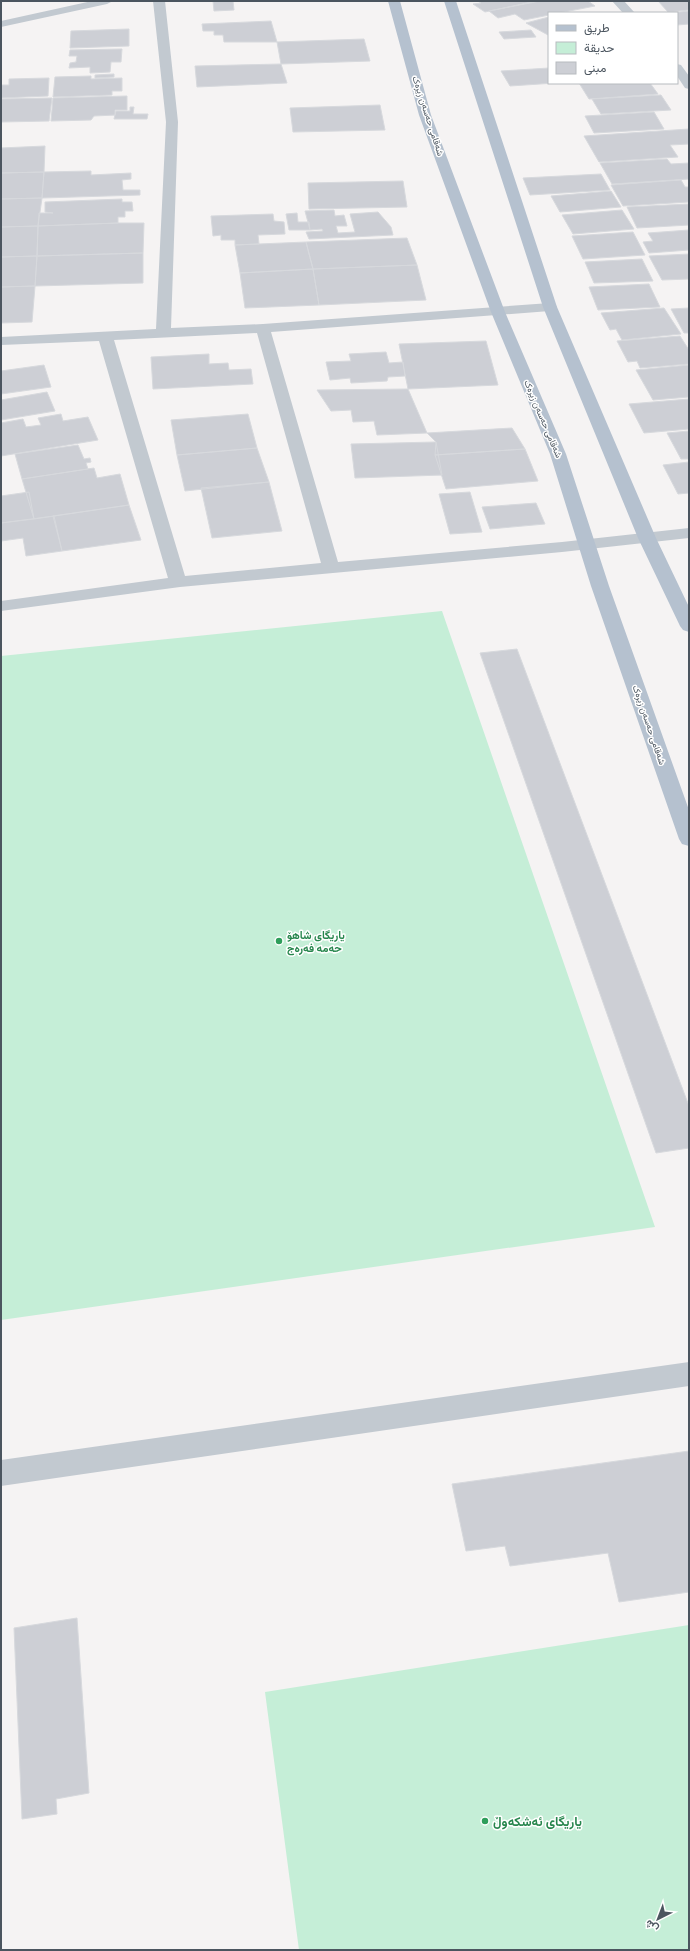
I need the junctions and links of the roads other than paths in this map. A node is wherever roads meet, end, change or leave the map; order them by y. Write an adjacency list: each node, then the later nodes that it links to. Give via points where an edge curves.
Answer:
1 (107, 1): 7 (street)
2 (159, 1): 13 (street, via 172,122)
3 (394, 1): 11 (main road, شەقامی حەسەن زیرەک, via 425,115)
4 (450, 1): 10 (main road)
5 (618, 1): 6 (street)
6 (628, 12)
7 (3, 24)
8 (678, 69): 9 (street)
9 (689, 85)
10 (550, 307): 11 (street); 17 (main road)
11 (498, 312): 12 (street); 18 (main road, شەقامی حەسەن زیرەک, via 558,454)
12 (263, 328): 13 (street); 19 (street)
13 (163, 333): 14 (street)
14 (105, 336): 15 (street); 20 (street)
15 (1, 341)
16 (689, 533): 17 (street)
17 (647, 538): 18 (street); 22 (main road)
18 (588, 546): 19 (street); 23 (main road, شەقامی حەسەن زیرەک)
19 (331, 567): 20 (street)
20 (178, 582): 21 (street)
21 (1, 606)
22 (689, 626)
23 (689, 839)
24 (689, 1374): 25 (street)
25 (1, 1473)

